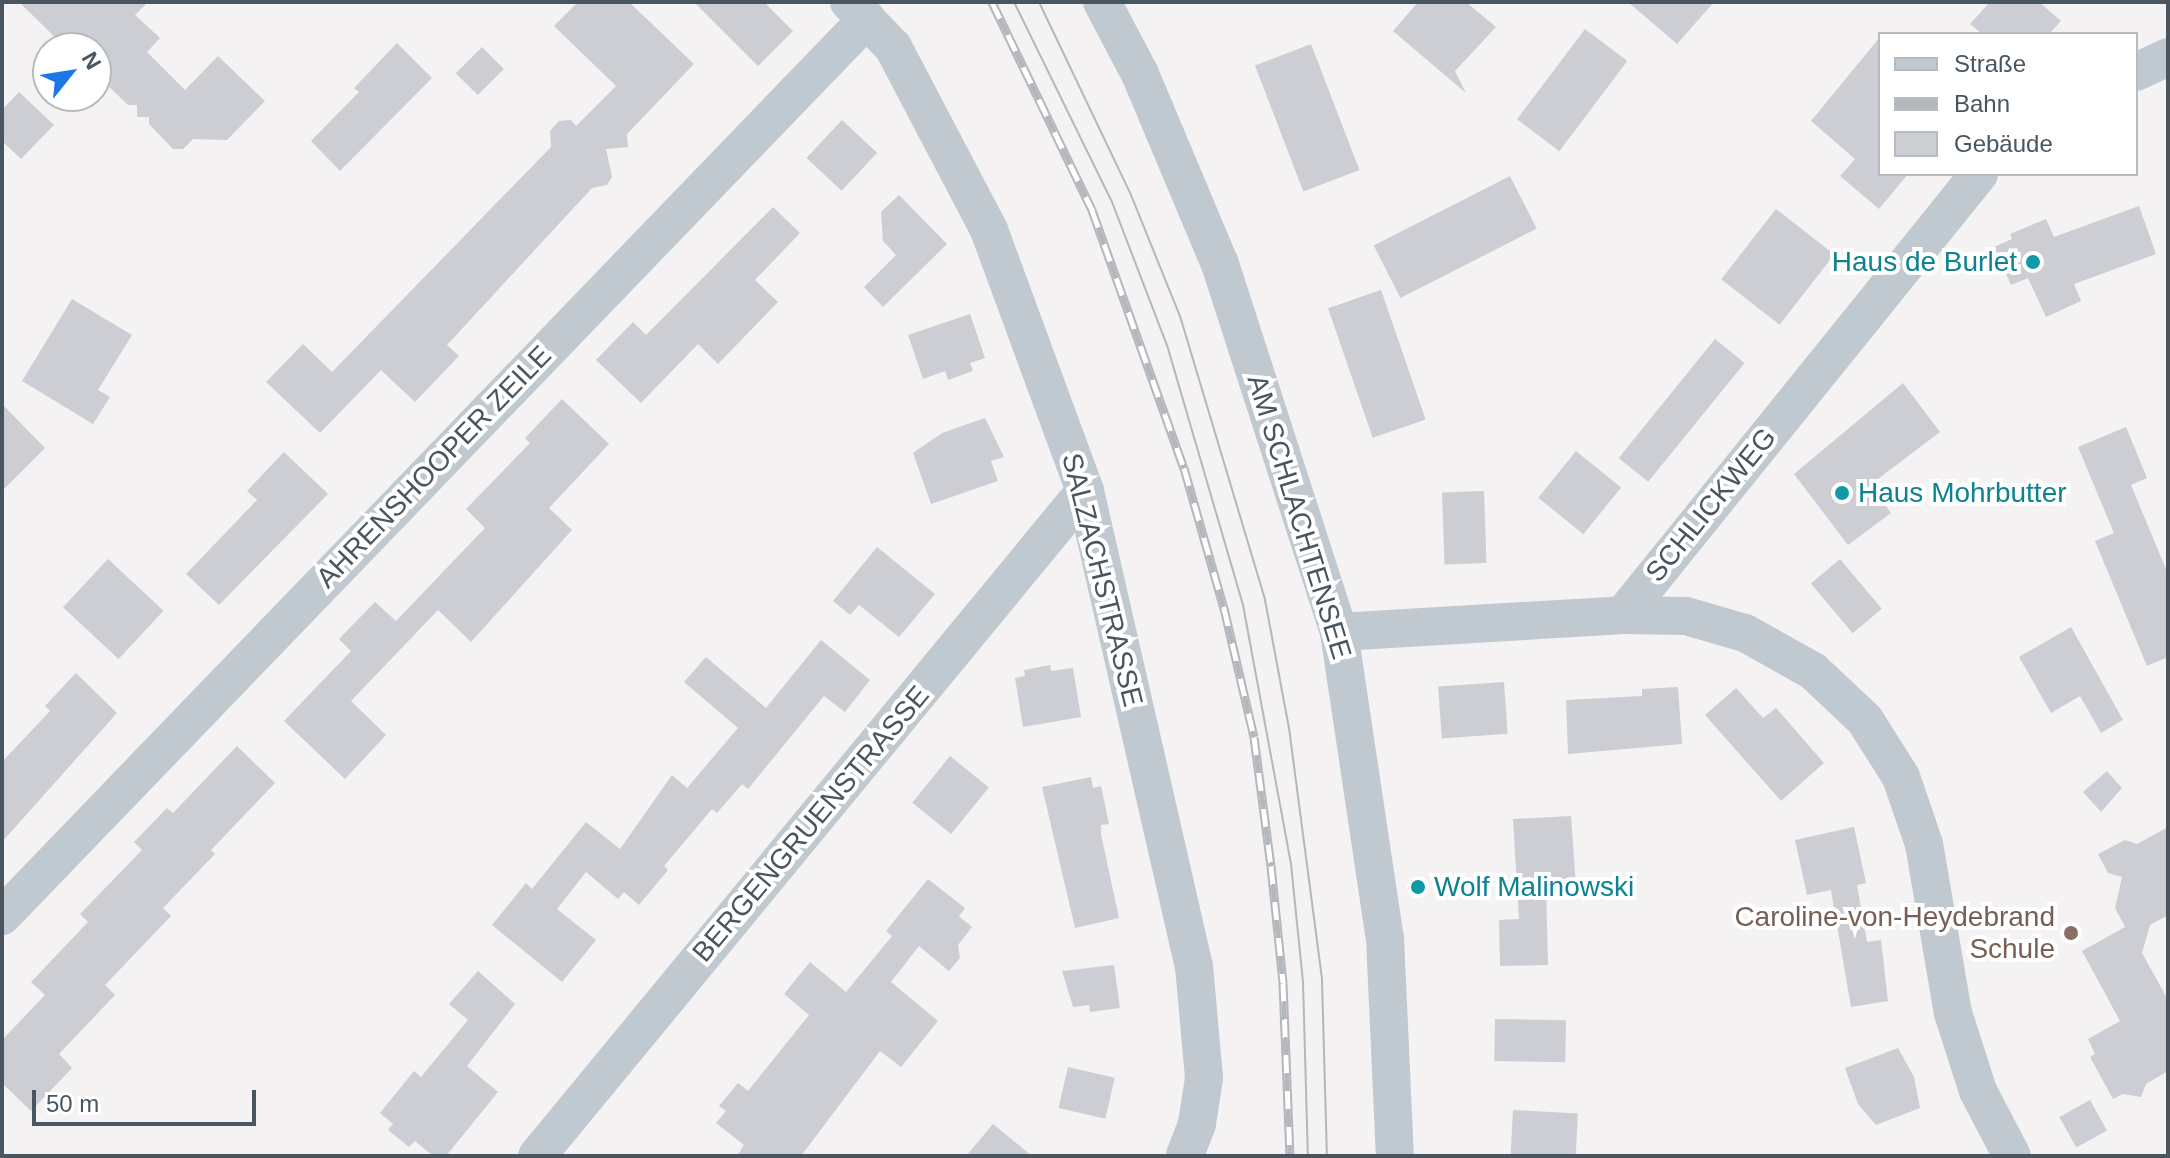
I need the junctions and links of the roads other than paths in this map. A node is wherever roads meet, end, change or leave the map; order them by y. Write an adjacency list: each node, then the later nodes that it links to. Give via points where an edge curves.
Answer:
1 (1102, 2): 8 (street, AM SCHLACHTENSEE, via 1140,74 1220,264)
2 (858, 10): 6 (street, SALZACHSTRASSE, via 893,47 989,230); 9 (street, AHRENSHOOPER ZEILE)
3 (2168, 57): 4 (street)
4 (2138, 71)
5 (1977, 176): 7 (street, SCHLICKWEG)
6 (1085, 491): 10 (street, BERGENGRUENSTRASSE); 11 (street, SALZACHSTRASSE, via 1194,966 1204,1078 1197,1124)
7 (1623, 615): 8 (street); 13 (street, via 1686,616 1745,633 1813,671 1865,720 1901,777 1924,844 1953,1013 1978,1091)
8 (1339, 632): 12 (street, AM SCHLACHTENSEE, via 1385,938)
9 (2, 916)
10 (537, 1156)
11 (1185, 1156)
12 (1395, 1156)
13 (2012, 1156)

